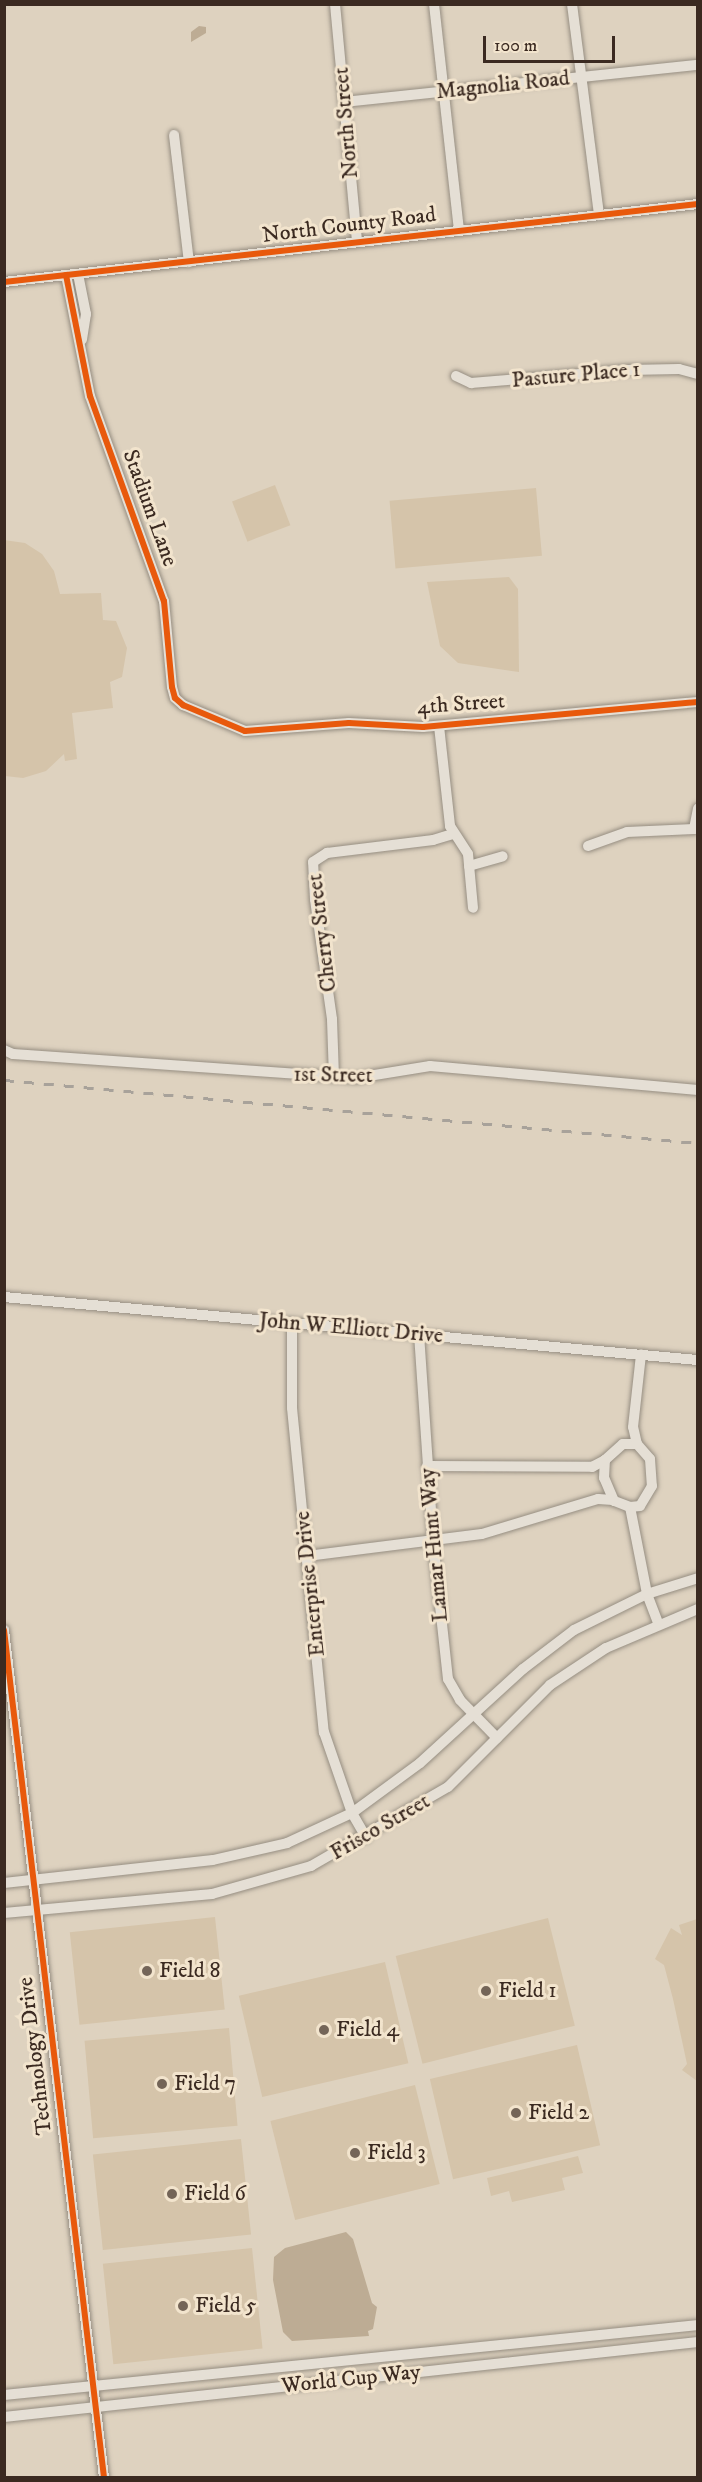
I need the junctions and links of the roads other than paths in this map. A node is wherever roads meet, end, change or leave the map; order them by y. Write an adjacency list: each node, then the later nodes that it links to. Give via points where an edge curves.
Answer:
1 (335, 4): 7 (street, North Street)
2 (434, 4): 6 (street)
3 (572, 4): 5 (street)
4 (698, 65): 5 (street, Magnolia Road)
5 (579, 77): 6 (street, Magnolia Road); 10 (street)
6 (444, 91): 7 (street, Magnolia Road); 11 (street)
7 (344, 102): 12 (street, North Street)
8 (174, 135): 13 (street)
9 (698, 204): 10 (street, North County Road)
10 (599, 215): 11 (street, North County Road)
11 (459, 231): 12 (street, North County Road)
12 (357, 242): 13 (street, North County Road)
13 (189, 262): 14 (street, North County Road)
14 (78, 274): 15 (street, North County Road); 17 (street, Stadium Lane, via 86,314)
15 (66, 275): 16 (street, North County Road); 17 (street, Stadium Lane)
16 (4, 282)
17 (81, 349): 21 (street, Stadium Lane, via 90,396 164,602 175,699)
18 (698, 374): 19 (street, Pasture Place 1, via 679,369 628,369 478,383)
19 (456, 376)
20 (698, 702): 22 (street, 4th Street)
21 (227, 726): 22 (street, 4th Street, via 245,731 349,723)
22 (439, 726): 24 (street)
23 (698, 808): 25 (street, via 694,829 627,832)
24 (453, 834): 27 (street, via 461,839); 30 (street, Cherry Street, via 434,840 327,853 313,862 332,1018)
25 (588, 846)
26 (503, 856): 27 (street)
27 (469, 866): 28 (street)
28 (473, 908)
29 (4, 1050): 30 (street, 1st Street, via 13,1054)
30 (334, 1077): 31 (street, 1st Street, via 387,1075 430,1066)
31 (698, 1090)
32 (4, 1297): 33 (street, John W Elliott Drive)
33 (292, 1323): 34 (street, John W Elliott Drive); 48 (street, Enterprise Drive, via 292,1408)
34 (419, 1334): 35 (street, John W Elliott Drive); 41 (street, Lamar Hunt Way)
35 (641, 1354): 36 (street, John W Elliott Drive); 37 (street)
36 (698, 1360)
37 (633, 1427): 38 (street); 39 (street)
38 (623, 1444): 39 (street); 40 (street)
39 (636, 1444): 46 (street, via 650,1459 654,1472 648,1497)
40 (605, 1460): 42 (street); 43 (street)
41 (427, 1466): 42 (street); 47 (street, Lamar Hunt Way)
42 (592, 1467): 43 (street)
43 (605, 1483): 44 (street); 45 (street)
44 (598, 1499): 45 (street); 47 (street, via 483,1534)
45 (613, 1500): 46 (street)
46 (635, 1506): 50 (street)
47 (433, 1541): 48 (street); 54 (street, Lamar Hunt Way, via 448,1679)
48 (307, 1556): 56 (street, Enterprise Drive, via 324,1732)
49 (698, 1578): 50 (street, Frisco Street)
50 (647, 1594): 52 (street); 54 (street, Frisco Street, via 574,1630)
51 (698, 1609): 52 (street, Frisco Street)
52 (658, 1623): 55 (street, Frisco Street, via 606,1648 550,1685)
53 (4, 1630): 58 (street, Technology Drive)
54 (474, 1714): 55 (street, Lamar Hunt Way); 56 (street, Frisco Street, via 420,1763)
55 (497, 1738): 57 (street, Frisco Street, via 448,1787)
56 (352, 1813): 57 (street, Enterprise Drive); 58 (street, Frisco Street, via 287,1843 213,1860)
57 (366, 1837): 60 (street, Frisco Street, via 311,1866 212,1894)
58 (31, 1880): 59 (street, Frisco Street); 60 (street, Technology Drive)
59 (4, 1882)
60 (35, 1910): 61 (street, Frisco Street); 64 (street, Technology Drive)
61 (4, 1913)
62 (698, 2325): 64 (street, World Cup Way)
63 (698, 2342): 66 (street, World Cup Way)
64 (93, 2385): 65 (street, World Cup Way); 66 (street, Technology Drive)
65 (4, 2395)
66 (95, 2406): 67 (street, World Cup Way); 68 (street, Technology Drive)
67 (4, 2417)
68 (104, 2478)

